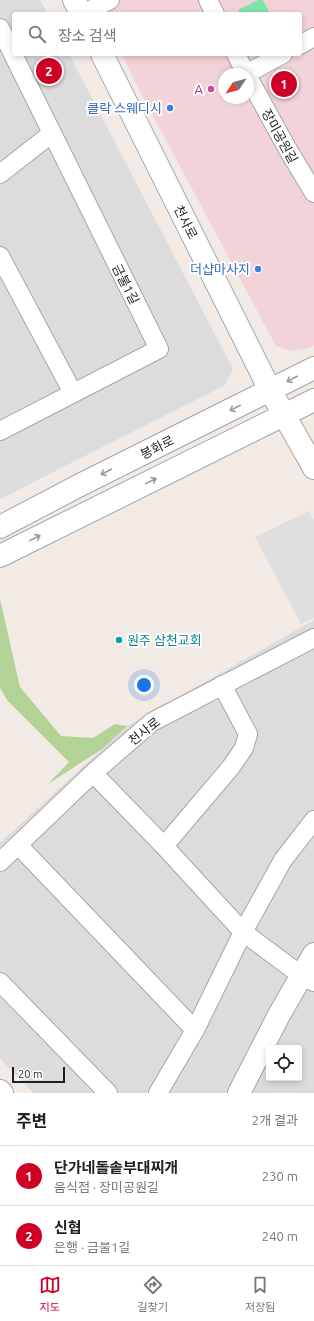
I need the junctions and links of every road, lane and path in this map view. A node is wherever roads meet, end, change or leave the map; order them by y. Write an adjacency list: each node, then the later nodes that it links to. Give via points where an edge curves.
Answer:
1 (74, 0): 4 (street)
2 (110, 0): 5 (street)
3 (208, 0): 6 (street)
4 (82, 12)
5 (87, 12)
6 (214, 12)
7 (0, 28): 10 (street, 금불1길)
8 (314, 37): 9 (street)
9 (302, 44)
10 (8, 50): 15 (street, 금불1길)
11 (103, 56): 20 (street, 천사로)
12 (237, 56): 13 (street, via 246,74)
13 (279, 56)
14 (254, 88): 17 (street, 장미공원길)
15 (51, 134): 16 (street); 21 (street, 금불1길, via 159,349)
16 (0, 174)
17 (314, 193)
18 (0, 256): 21 (street)
19 (314, 368): 20 (street, 봉화로, one-way to 20)
20 (270, 390): 23 (street, 천사로); 26 (street, 봉화로, one-way to 26)
21 (73, 393): 24 (street, 금불1길)
22 (314, 400): 23 (street)
23 (285, 415): 25 (street); 27 (street, one-way to 23)
24 (1, 428)
25 (314, 468)
26 (0, 527)
27 (0, 556)
28 (312, 644): 29 (street, 천사로)
29 (222, 685): 30 (street, 천사로, via 152,722); 33 (street, via 248,734 244,748)
30 (93, 773): 32 (street, 천사로); 33 (street)
31 (314, 820): 35 (street, via 283,860)
32 (18, 845): 34 (street, 천사로); 39 (street)
33 (164, 846): 35 (street)
34 (0, 862)
35 (243, 932): 37 (street); 39 (street)
36 (314, 954): 37 (street)
37 (308, 979): 44 (street, via 279,1015)
38 (0, 982): 42 (street)
39 (195, 1030): 43 (street)
40 (0, 1091): 41 (street)
41 (2, 1093)
42 (108, 1093)
43 (158, 1093)
44 (239, 1093)

